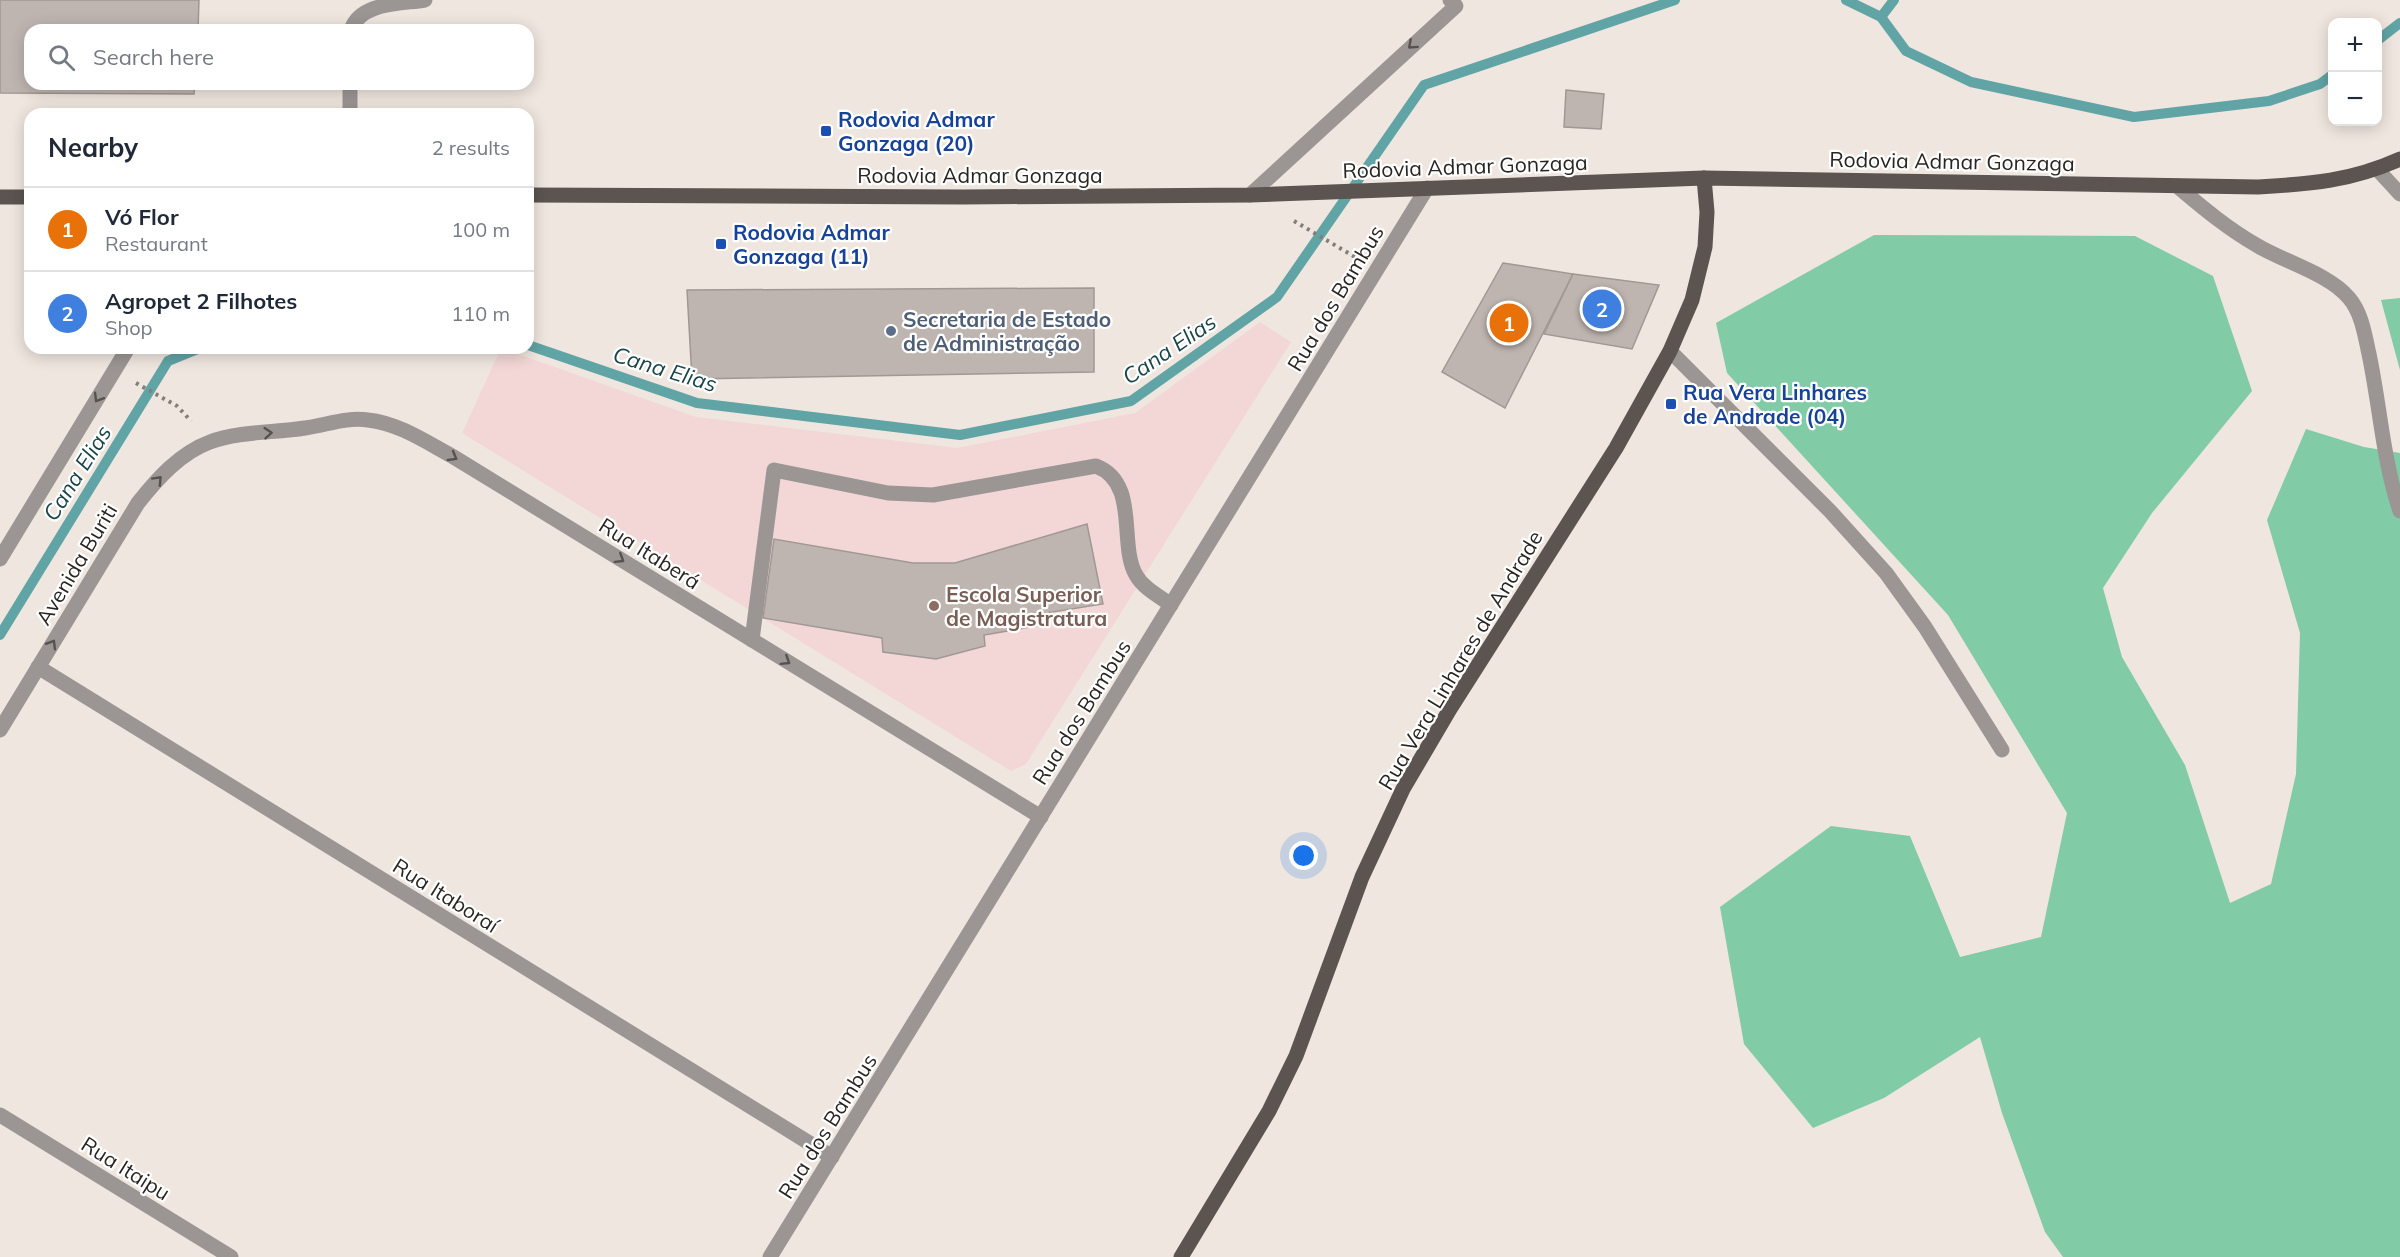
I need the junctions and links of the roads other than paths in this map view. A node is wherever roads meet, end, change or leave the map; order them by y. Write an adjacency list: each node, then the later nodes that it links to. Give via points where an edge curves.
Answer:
1 (425, 0): 3 (street, via 367,10)
2 (1453, 3): 13 (street, one-way to 13)
3 (353, 24)
4 (350, 90): 5 (street)
5 (350, 108)
6 (2400, 159): 7 (main road, Rodovia Admar Gonzaga)
7 (2377, 169): 9 (main road, Rodovia Admar Gonzaga, via 2320,183); 11 (street)
8 (1704, 178): 9 (main road, Rodovia Admar Gonzaga); 10 (main road, Rodovia Admar Gonzaga); 16 (main road, Rua Vera Linhares de Andrade, via 1705,247 1692,300)
9 (2177, 186): 19 (street, via 2222,225 2323,278 2349,298 2362,322 2391,485)
10 (1427, 188): 13 (main road, Rodovia Admar Gonzaga); 21 (street, Rua dos Bambus)
11 (2400, 194)
12 (534, 195): 13 (main road, Rodovia Admar Gonzaga)
13 (1250, 195)
14 (24, 196): 15 (main road)
15 (0, 197)
16 (1670, 351): 25 (street, via 1830,511 1886,573 1925,627); 31 (main road, Rua Vera Linhares de Andrade, via 1616,448 1403,789 1362,877 1287,1074 1248,1148)
17 (124, 354): 20 (street, one-way to 20)
18 (210, 441): 22 (street, Rua Itaberá, one-way to 22, via 308,428 343,419 370,420 405,430); 23 (street, Avenida Buriti, one-way to 18, via 156,480)
19 (2400, 511)
20 (0, 559)
21 (1171, 605): 22 (street, via 1135,574 1127,515 1115,479 1096,466 933,495 888,493 774,470); 26 (street, Rua dos Bambus)
22 (752, 640): 26 (street, Rua Itaberá, one-way to 26)
23 (38, 668): 24 (street, Avenida Buriti); 28 (street, Rua Itaboraí)
24 (0, 729)
25 (2002, 750)
26 (1041, 817): 28 (street, Rua dos Bambus)
27 (0, 1115): 29 (street, Rua Itaipu)
28 (832, 1157): 30 (street, Rua dos Bambus)
29 (231, 1257)
30 (771, 1257)
31 (1181, 1257)

